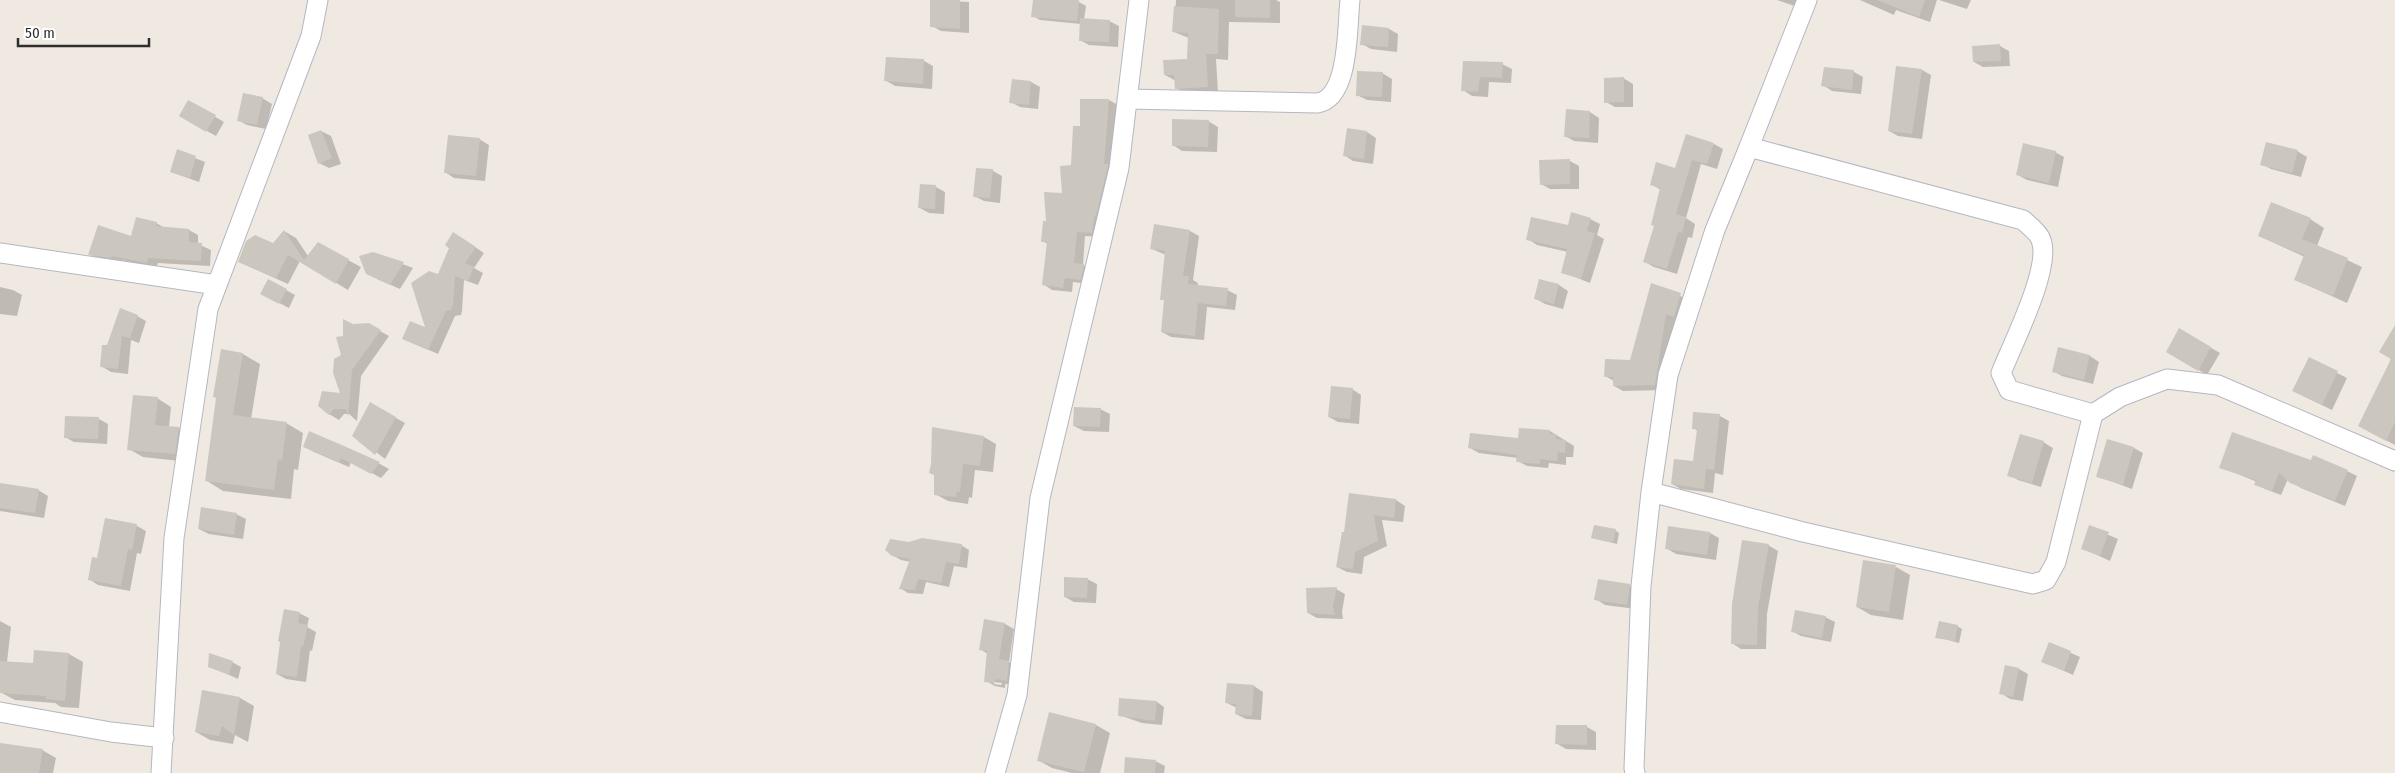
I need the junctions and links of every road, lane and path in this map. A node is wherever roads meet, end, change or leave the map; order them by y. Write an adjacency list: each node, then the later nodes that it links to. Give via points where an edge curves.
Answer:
1 (318, 0): 8 (street, via 311,36)
2 (1139, 0): 5 (street)
3 (1350, 0): 5 (street, via 1343,73 1336,90 1326,101)
4 (1807, 0): 6 (street)
5 (1127, 99): 15 (street, via 1119,168 1040,498 1017,695)
6 (1749, 147): 9 (street, via 2023,220 2041,239 2043,260 2001,372 2004,382 2009,390); 11 (street, via 1715,230 1668,374)
7 (0, 253): 8 (street)
8 (218, 285): 13 (street, via 208,309 174,538)
9 (2093, 414): 10 (street, via 2120,397 2167,379 2218,385); 11 (street, via 2056,562 2046,580 2034,584 1803,532)
10 (2395, 461)
11 (1651, 492): 16 (street, via 1641,586)
12 (0, 712): 13 (street)
13 (164, 738): 14 (street)
14 (161, 773)
15 (995, 773)
16 (1635, 773)

